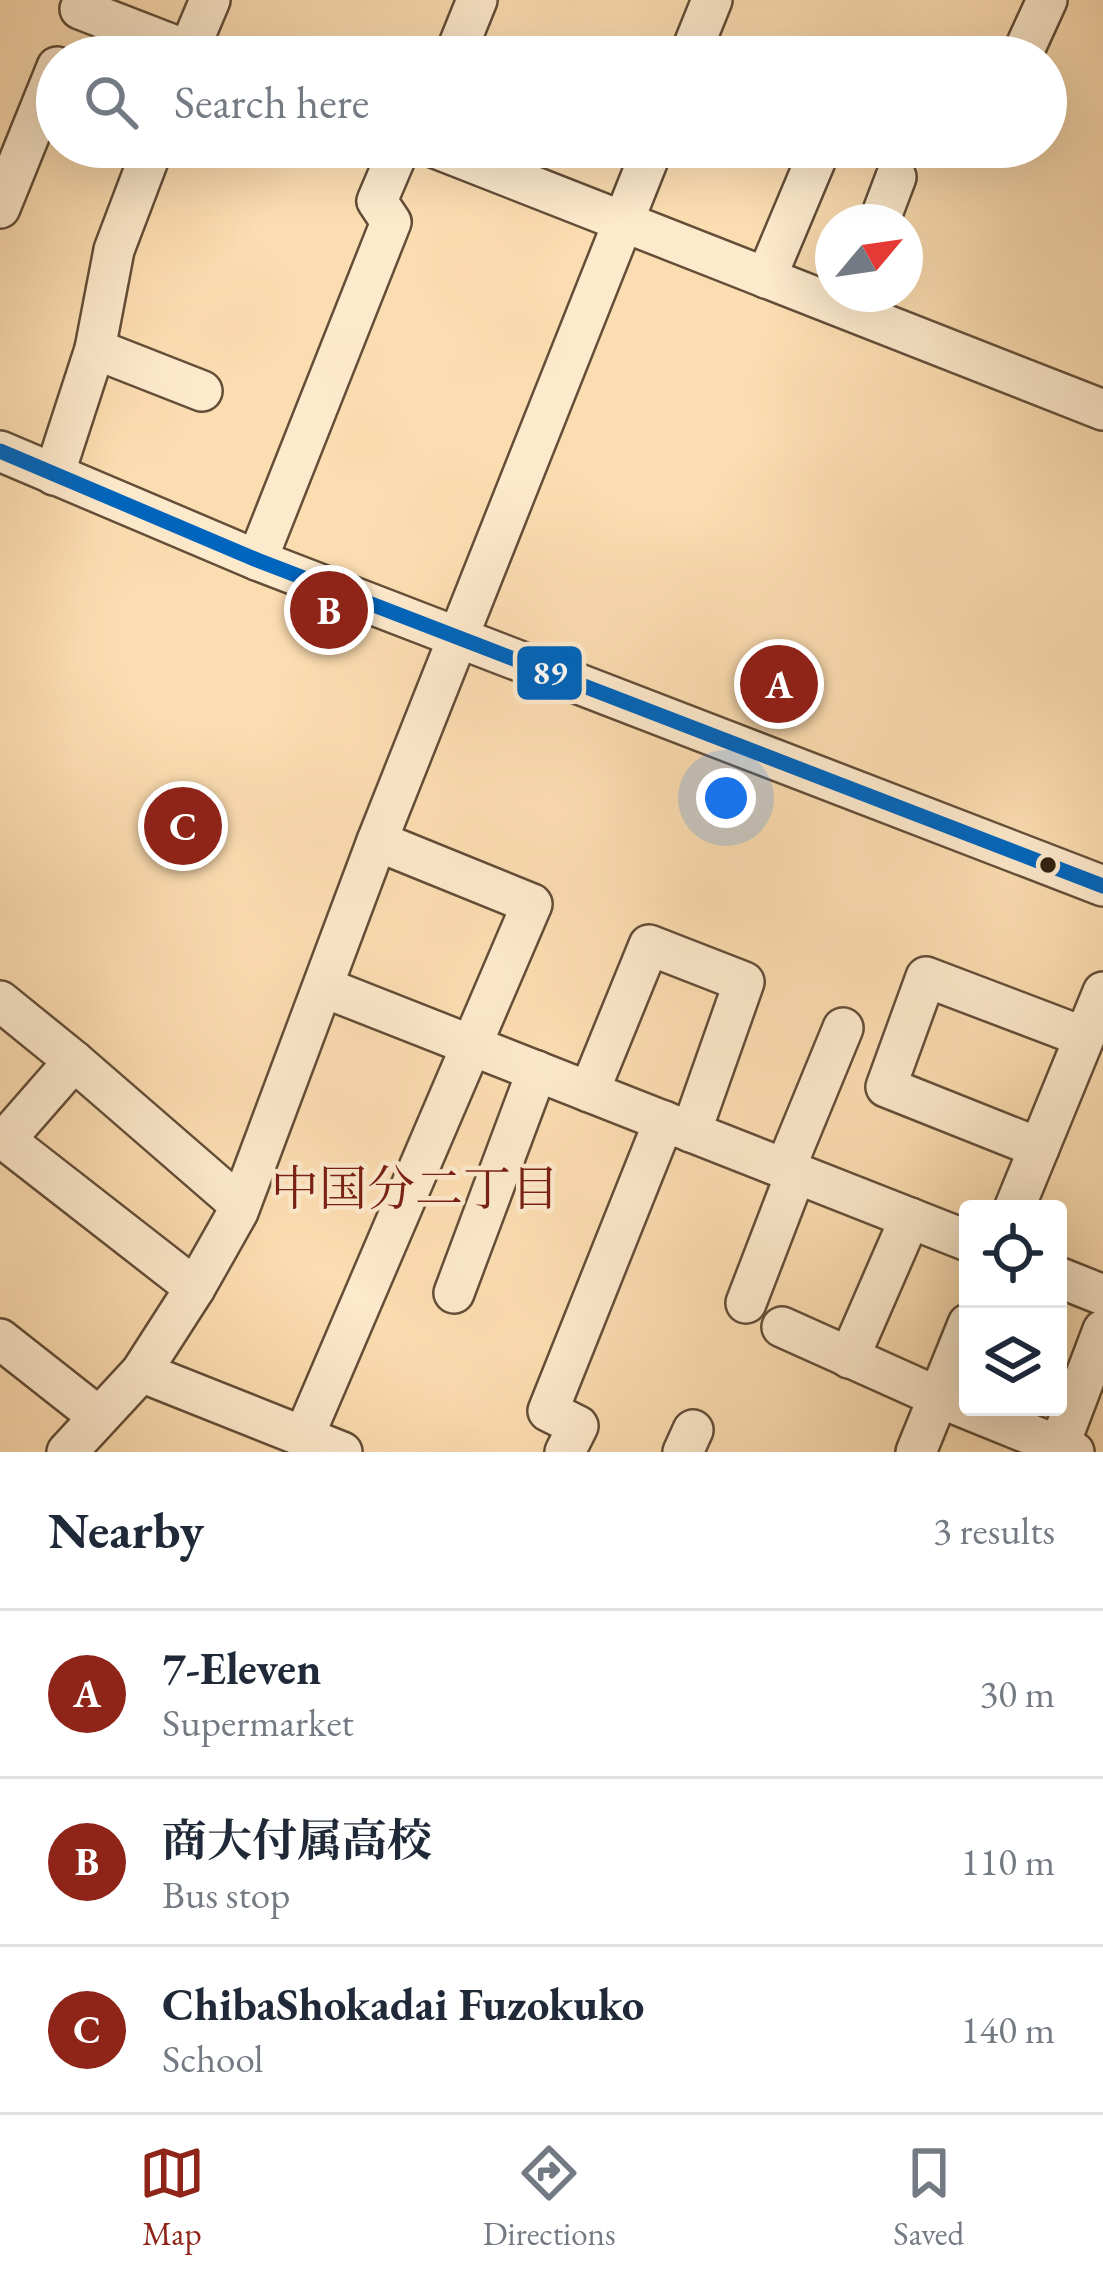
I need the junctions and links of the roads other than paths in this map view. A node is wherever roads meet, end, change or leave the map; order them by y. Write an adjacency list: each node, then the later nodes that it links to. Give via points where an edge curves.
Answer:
1 (210, 0): 8 (street)
2 (477, 0): 9 (street)
3 (712, 0): 10 (street)
4 (1047, 0): 11 (street)
5 (82, 4): 6 (street); 7 (street)
6 (69, 36)
7 (152, 36)
8 (199, 36)
9 (462, 36)
10 (697, 36)
11 (1031, 36)
12 (36, 119): 20 (street)
13 (145, 168): 25 (street, via 114,250)
14 (391, 168): 30 (street, via 377,201 391,222)
15 (520, 168): 21 (street)
16 (644, 168): 21 (street)
17 (812, 168): 22 (street)
18 (896, 177): 19 (street)
19 (886, 204)
20 (0, 208)
21 (623, 221): 22 (street); 31 (street)
22 (766, 278): 23 (street)
23 (815, 292)
24 (873, 312): 27 (street)
25 (95, 349): 26 (street); 29 (street)
26 (202, 391)
27 (1103, 410)
28 (0, 451): 29 (street)
29 (54, 475): 30 (street)
30 (257, 560): 31 (street)
31 (457, 637): 32 (street); 33 (street)
32 (377, 842): 34 (street); 39 (street, via 532,904)
33 (1103, 886)
34 (323, 987): 39 (street); 48 (street)
35 (1103, 992): 38 (street)
36 (0, 1001): 40 (street)
37 (843, 1028): 46 (street)
38 (1084, 1037): 45 (street); 45 (street, via 926,977 886,1087)
39 (470, 1045): 41 (street); 64 (street)
40 (74, 1061): 44 (street); 48 (street)
41 (537, 1071): 42 (street); 53 (street)
42 (589, 1092): 43 (street); 43 (street, via 649,945 744,982)
43 (677, 1126): 46 (street); 68 (street, via 548,1411 578,1426)
44 (4, 1146): 52 (street)
45 (1039, 1148): 47 (street)
46 (790, 1171): 49 (street); 55 (street)
47 (1018, 1200)
48 (240, 1205): 52 (street)
49 (910, 1218): 50 (street); 60 (street)
50 (959, 1237)
51 (1067, 1280): 54 (street)
52 (195, 1288): 61 (street)
53 (454, 1293)
54 (1103, 1294)
55 (746, 1303)
56 (782, 1328): 60 (street)
57 (1103, 1330): 65 (street)
58 (0, 1339): 63 (street)
59 (959, 1346): 62 (street)
60 (849, 1358): 62 (street)
61 (141, 1372): 63 (street); 64 (street)
62 (938, 1397): 65 (street); 69 (street)
63 (99, 1417): 66 (street)
64 (304, 1436): 67 (street)
65 (1066, 1449)
66 (67, 1452)
67 (342, 1452)
68 (565, 1452)
69 (916, 1452)

